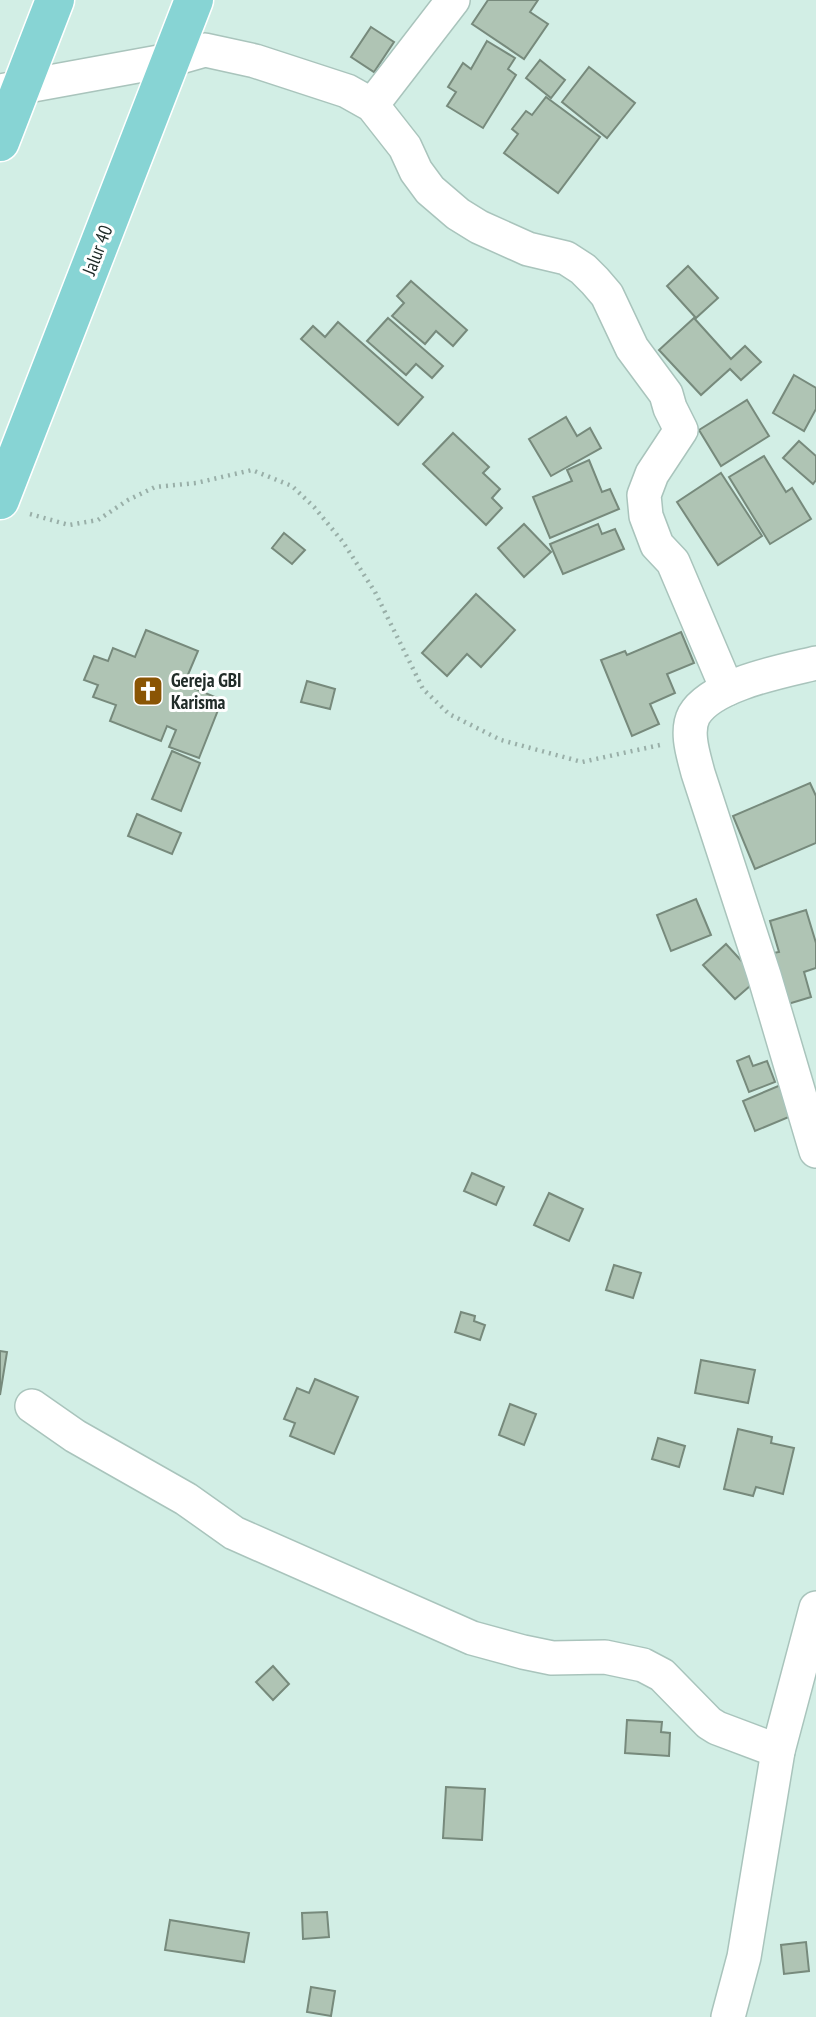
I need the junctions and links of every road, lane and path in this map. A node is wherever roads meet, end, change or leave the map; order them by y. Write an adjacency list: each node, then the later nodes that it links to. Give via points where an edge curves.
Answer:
1 (55, 0): 5 (highway)
2 (194, 0): 4 (highway, Jalur 40)
3 (453, 0): 6 (street)
4 (170, 60): 5 (street); 6 (street, via 205,50 243,58 347,91); 8 (highway, Jalur 40)
5 (11, 89): 7 (highway)
6 (372, 105): 10 (street, via 443,202 479,227 566,258 607,295 632,348 666,394 681,430 652,474 644,495 646,516 657,545 673,562)
7 (0, 142)
8 (11, 506): 11 (path, via 69,525 98,520 155,487 252,470 292,486 343,542 375,592 423,689 449,714 501,740 582,762)
9 (816, 663): 10 (street)
10 (727, 689): 11 (street, via 693,716)
11 (691, 738): 12 (street, via 698,774)
12 (816, 1151)
13 (32, 1406): 15 (street, via 234,1533 472,1638 552,1658 605,1657 643,1665 663,1675 709,1723)
14 (816, 1608): 15 (street)
15 (778, 1751): 16 (street, via 744,1957)
16 (728, 2017)

